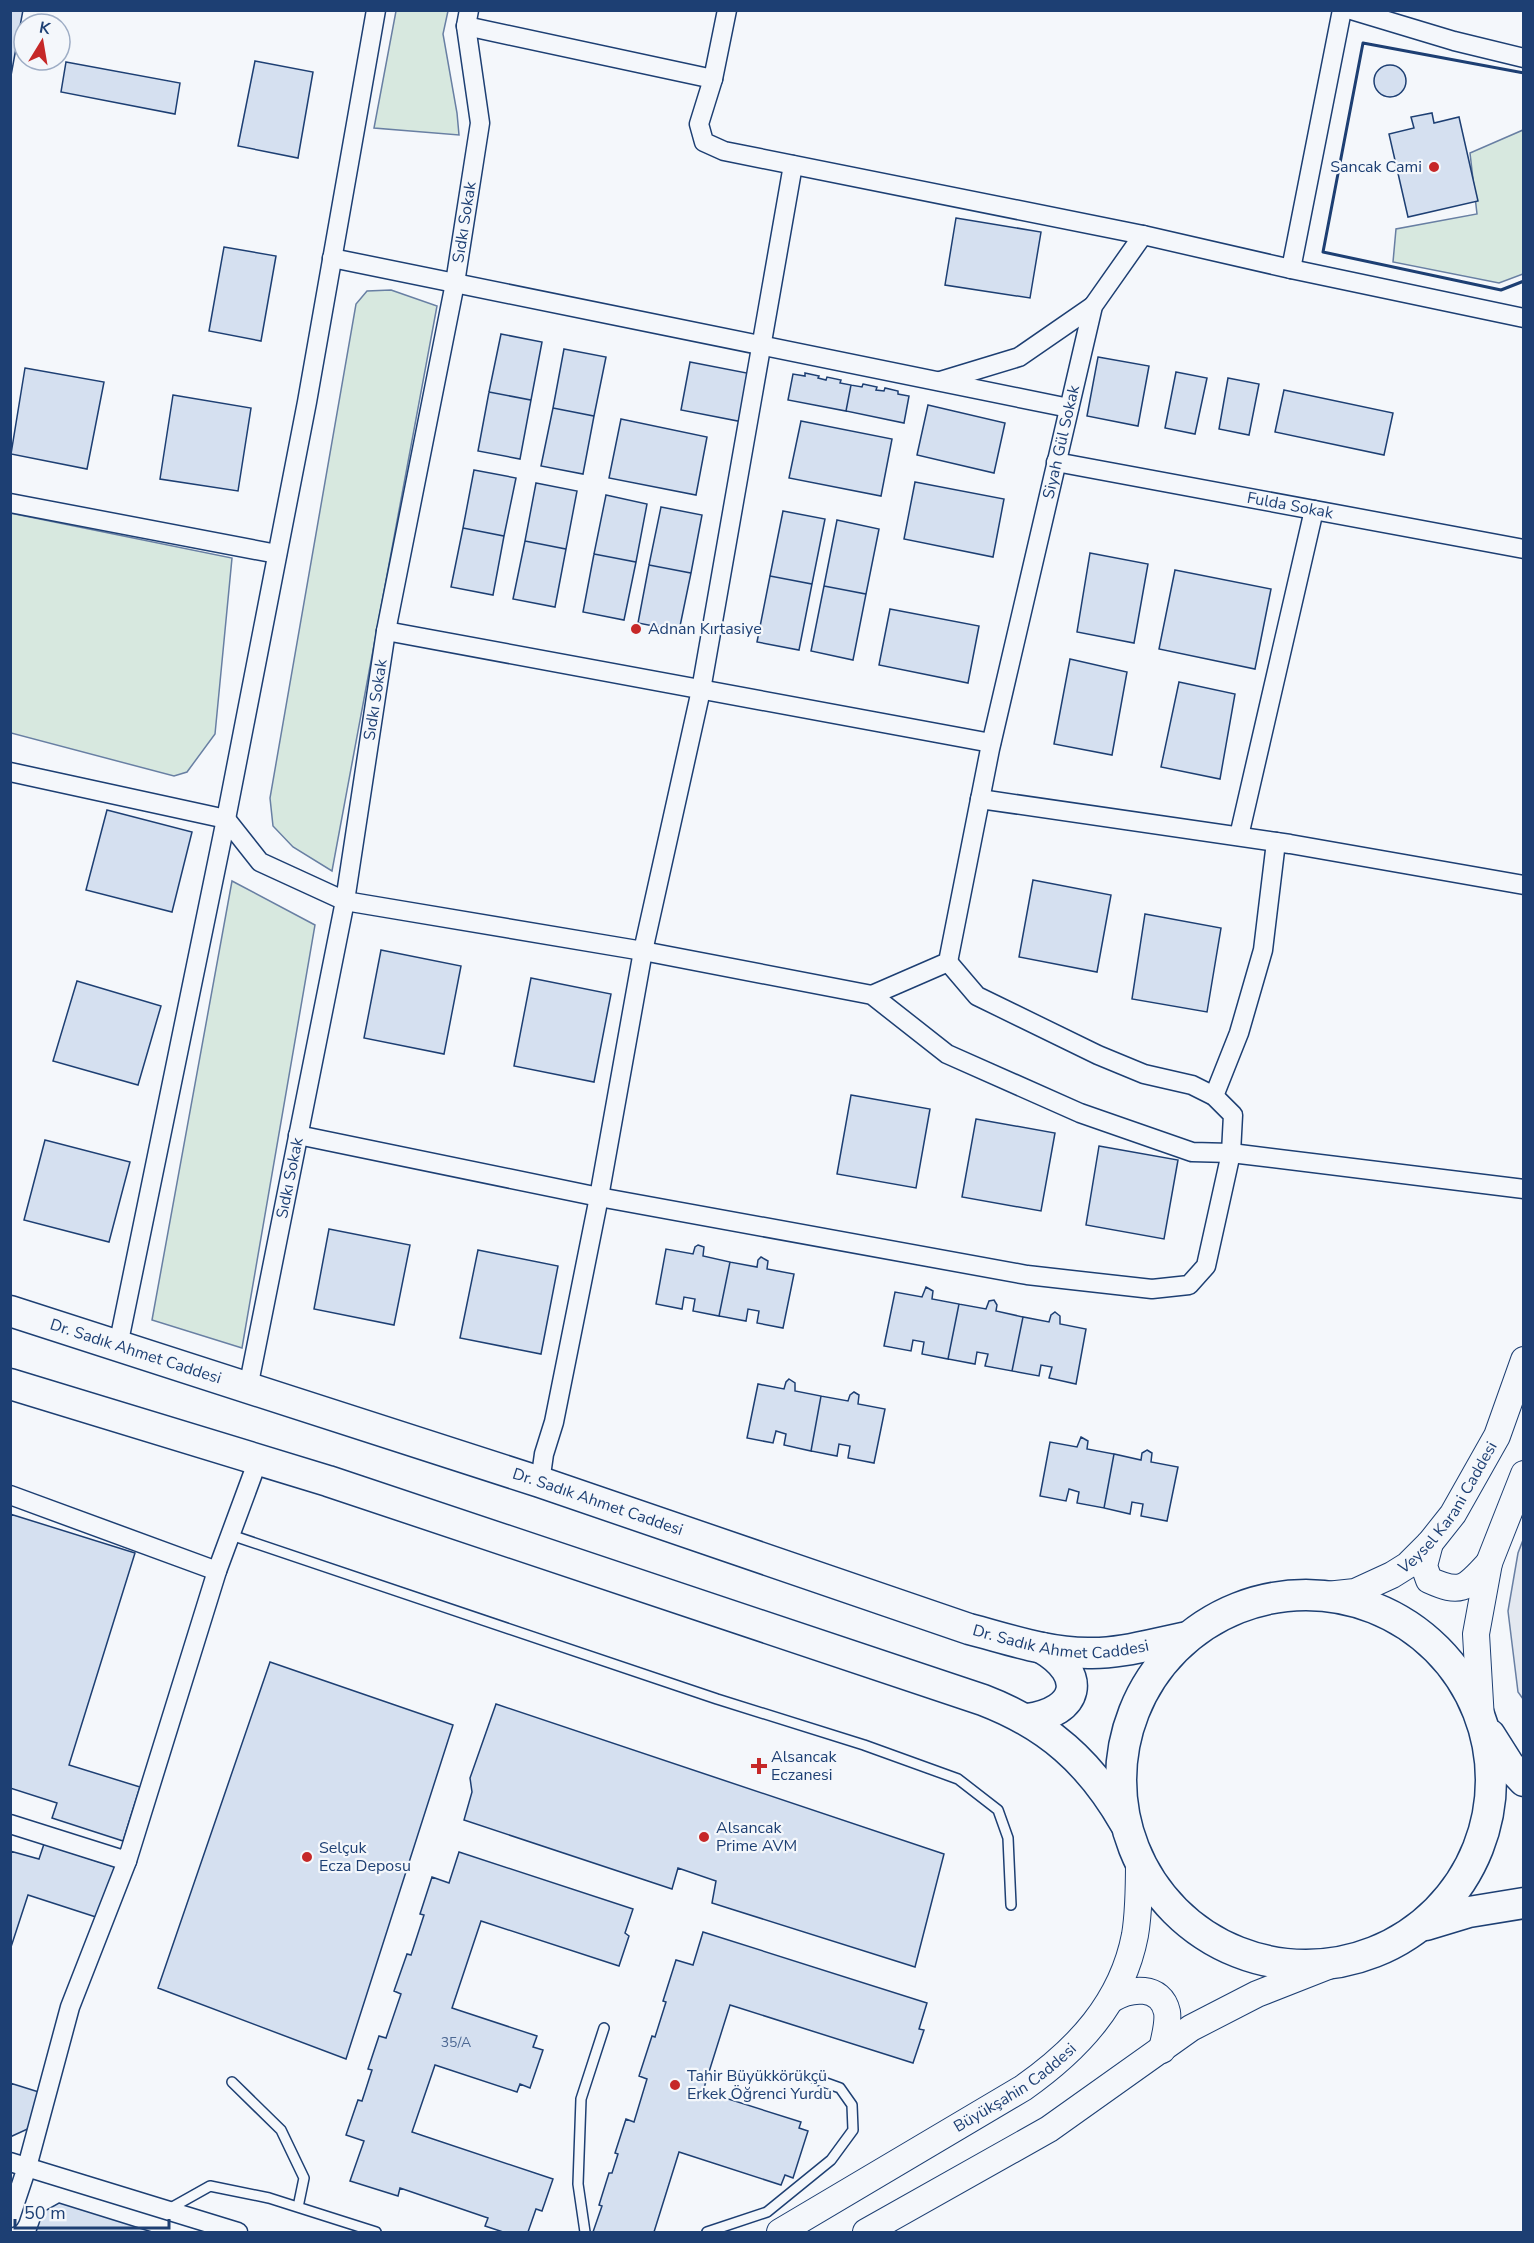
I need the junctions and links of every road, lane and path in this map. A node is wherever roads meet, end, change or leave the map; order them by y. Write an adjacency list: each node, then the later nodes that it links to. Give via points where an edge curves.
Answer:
1 (376, 10): 10 (street)
2 (726, 10): 7 (street)
3 (1342, 10): 11 (street)
4 (1350, 10): 6 (street)
5 (467, 18): 7 (street); 12 (street, Sıdkı Sokak, via 480,123)
6 (1524, 58)
7 (713, 79): 8 (street, via 699,124 704,142 724,151)
8 (793, 165): 9 (street); 15 (street)
9 (1143, 235): 11 (street); 13 (street, Siyah Gül Sokak)
10 (332, 258): 12 (street); 22 (street)
11 (1292, 269): 14 (street)
12 (455, 283): 15 (street); 23 (street, Sıdkı Sokak)
13 (1093, 306): 16 (street, via 1019,357); 17 (street, Siyah Gül Sokak)
14 (1524, 318)
15 (763, 345): 16 (street); 24 (street)
16 (938, 381): 17 (street)
17 (1069, 408): 18 (street, Siyah Gül Sokak)
18 (1056, 462): 20 (street, Fulda Sokak); 25 (street, Siyah Gül Sokak)
19 (10, 503): 22 (street)
20 (1314, 510): 21 (street, Fulda Sokak); 29 (street)
21 (1524, 549)
22 (277, 554): 28 (street)
23 (386, 632): 24 (street); 32 (street, Sıdkı Sokak)
24 (701, 690): 25 (street); 33 (street)
25 (991, 743): 27 (street, Siyah Gül Sokak)
26 (10, 772): 28 (street)
27 (980, 799): 29 (street); 34 (street, Siyah Gül Sokak)
28 (226, 819): 32 (street, via 260,862); 42 (street)
29 (1239, 836): 30 (street)
30 (1276, 842): 31 (street); 36 (street, via 1263,950 1239,1033)
31 (1524, 885)
32 (345, 901): 33 (street); 37 (street, Sıdkı Sokak)
33 (643, 951): 35 (street); 40 (street)
34 (948, 962): 35 (street); 36 (street, via 977,996 1098,1055 1144,1074 1192,1085)
35 (872, 995): 38 (street, via 947,1054 1059,1104 1192,1152)
36 (1214, 1096): 38 (street, via 1233,1115)
37 (298, 1135): 40 (street); 45 (street, Sıdkı Sokak)
38 (1231, 1153): 39 (street); 40 (street, via 1206,1266 1190,1285 1152,1289 1027,1275)
39 (1524, 1189)
40 (599, 1197): 48 (street)
41 (10, 1311): 42 (main road, Dr. Sadık Ahmet Caddesi)
42 (118, 1346): 45 (main road, Dr. Sadık Ahmet Caddesi)
43 (1524, 1360): 51 (street, Veysel Karani Caddesi, via 1497,1436 1453,1514)
44 (10, 1384): 46 (main road)
45 (248, 1388): 48 (main road, Dr. Sadık Ahmet Caddesi)
46 (258, 1460): 50 (street); 57 (main road, via 983,1700)
47 (1524, 1474): 52 (street)
48 (540, 1482): 56 (main road, Dr. Sadık Ahmet Caddesi, via 969,1629)
49 (10, 1495): 53 (street)
50 (231, 1535): 53 (street); 65 (lane, via 958,1779 998,1810 1008,1838)
51 (1430, 1543): 52 (street, via 1424,1566 1429,1580 1448,1589 1469,1585); 54 (street, Veysel Karani Caddesi, via 1392,1575 1355,1592)
52 (1489, 1563): 58 (street, via 1476,1634)
53 (217, 1571): 62 (street)
54 (1317, 1596): 55 (main road, via 1249,1604); 58 (main road, via 1371,1607 1418,1633 1456,1672)
55 (1188, 1637): 56 (main road, Dr. Sadık Ahmet Caddesi, via 1122,1651 1087,1653); 60 (main road, via 1151,1677 1130,1721 1121,1768)
56 (1042, 1648): 57 (main road, via 1066,1666 1071,1694 1054,1713)
57 (1027, 1719): 60 (main road, via 1082,1763)
58 (1481, 1720): 59 (main road, via 1499,1751); 66 (main road, via 1491,1773 1489,1808 1480,1843 1455,1890)
59 (1524, 1781)
60 (1125, 1823): 63 (main road)
61 (10, 1824): 62 (street)
62 (127, 1861): 73 (street, via 70,2007)
63 (1139, 1861): 67 (main road, via 1174,1910 1221,1945 1277,1963); 68 (street, Büyükşahin Caddesi, via 1134,1936 1125,1972)
64 (1524, 1903): 66 (main road, via 1469,1912)
65 (1011, 1905)
66 (1417, 1928): 67 (main road, via 1379,1950)
67 (1336, 1963): 70 (street, via 1221,2012)
68 (1112, 1999): 70 (street, via 1136,1989 1160,1998 1167,2010); 81 (street, Büyükşahin Caddesi, via 1075,2047 1023,2088)
69 (604, 2028): 79 (lane, via 581,2099 578,2184)
70 (1162, 2050): 82 (street, via 1049,2129)
71 (815, 2079): 80 (lane, via 840,2088 852,2105 853,2130 831,2160 767,2212)
72 (232, 2082): 74 (lane, via 281,2130 304,2178)
73 (19, 2164): 75 (street); 76 (street)
74 (298, 2207): 75 (lane, via 210,2186); 78 (lane)
75 (167, 2210): 77 (street)
76 (10, 2218)
77 (238, 2232)
78 (376, 2232)
79 (585, 2232)
80 (707, 2232)
81 (780, 2232)
82 (866, 2232)

